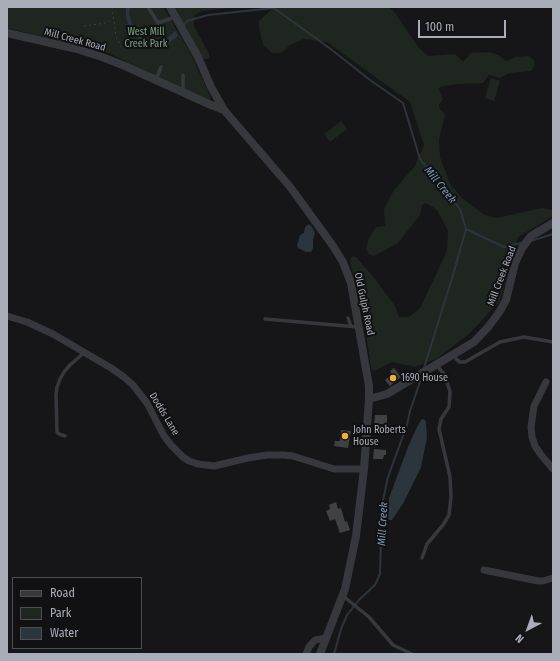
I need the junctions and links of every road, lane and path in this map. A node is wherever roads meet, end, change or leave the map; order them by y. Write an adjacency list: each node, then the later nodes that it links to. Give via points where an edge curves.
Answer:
1 (112, 7): 4 (path)
2 (148, 7): 5 (lane, via 158,23)
3 (170, 7): 5 (street, Old Gulph Road)
4 (113, 20): 6 (path, via 106,24); 8 (path)
5 (179, 23): 13 (street, Old Gulph Road)
6 (84, 26)
7 (7, 33): 11 (street, Mill Creek Road, via 77,49)
8 (121, 47)
9 (162, 67): 11 (lane)
10 (183, 75): 12 (lane)
11 (156, 80): 12 (street, Mill Creek Road)
12 (183, 92): 13 (street, Mill Creek Road)
13 (224, 110): 18 (street, Old Gulph Road, via 291,188 343,262 351,283)
14 (553, 223): 21 (street, Mill Creek Road, via 531,236 526,243 516,262 510,287 500,311 489,326 474,342)
15 (7, 316): 20 (street, Dodds Lane, via 41,328)
16 (348, 318): 18 (lane)
17 (265, 319): 18 (lane)
18 (355, 327): 24 (street, Old Gulph Road, via 369,386)
19 (553, 342): 21 (lane, via 524,337 500,342 466,362 460,362)
20 (85, 352): 25 (lane, via 64,372 57,387 57,432); 26 (street, Dodds Lane, via 133,385 147,403 167,440 176,451 190,461 214,466 267,455 284,455 334,469)
21 (453, 354): 22 (street, Mill Creek Road)
22 (432, 366): 24 (street, Mill Creek Road, via 387,394); 28 (lane, via 445,375 450,392 449,407 441,419 439,429 450,477 451,497 449,515 427,544)
23 (546, 382): 27 (street, via 534,406 531,427 535,446)
24 (369, 399): 26 (street, Old Gulph Road)
25 (65, 436)
26 (364, 469): 31 (street, Old Gulph Road, via 356,536)
27 (553, 469)
28 (422, 558)
29 (484, 570): 30 (street, via 543,582)
30 (553, 578)
31 (343, 596): 32 (street, Old Gulph Road); 35 (lane, via 369,617 392,645)
32 (326, 638): 33 (street, via 315,640); 34 (street, Old Gulph Road)
33 (306, 654)
34 (320, 654)
35 (412, 654)

